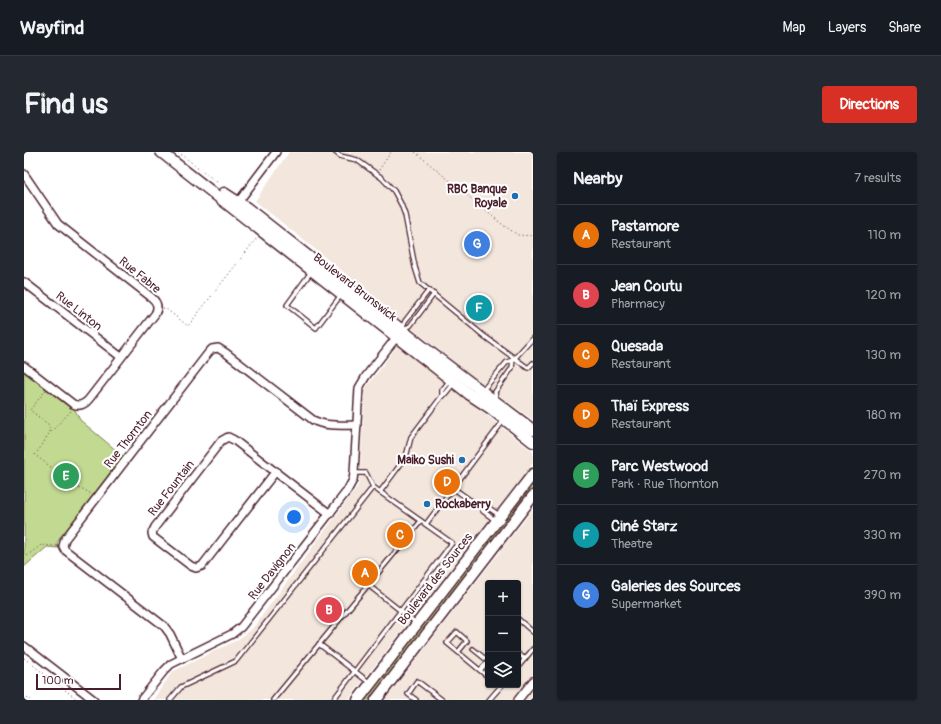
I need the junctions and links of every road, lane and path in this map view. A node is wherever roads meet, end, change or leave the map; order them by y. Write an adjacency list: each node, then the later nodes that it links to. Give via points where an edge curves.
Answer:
1 (161, 152): 11 (street, Boulevard Brunswick)
2 (172, 152): 11 (street, Boulevard Brunswick)
3 (178, 152): 10 (path)
4 (276, 152): 11 (street)
5 (335, 152): 8 (lane, via 340,156 357,160)
6 (391, 152): 8 (path)
7 (415, 152): 13 (path, via 503,225 518,235)
8 (376, 174): 16 (lane, via 394,191 401,204 420,283)
9 (24, 176): 22 (street, Rue Fabre, via 58,224 155,300 155,314)
10 (222, 187)
11 (236, 205): 14 (street, Boulevard Brunswick); 20 (street, Boulevard Brunswick)
12 (258, 236): 19 (path, via 188,326)
13 (533, 236)
14 (313, 271): 17 (street, Boulevard Brunswick); 17 (lane, via 286,305 316,328)
15 (24, 282): 22 (street, Rue Linton)
16 (429, 290): 18 (lane); 20 (lane)
17 (342, 294): 20 (street, Boulevard Brunswick)
18 (434, 294): 20 (lane, via 410,326); 23 (lane)
19 (162, 308)
20 (399, 333): 26 (street, Boulevard Brunswick); 32 (street, Rue Davignon, via 360,386)
21 (533, 338): 23 (lane)
22 (121, 357): 25 (street, Rue Fabre, via 89,399 79,405 71,403)
23 (514, 359): 24 (lane, via 528,368); 28 (lane, via 507,362); 29 (lane, via 512,368 495,392)
24 (533, 363)
25 (24, 366)
26 (454, 378): 28 (street, Boulevard Brunswick); 31 (street, Boulevard Brunswick); 41 (lane, via 442,390 442,396 411,437 406,457)
27 (46, 389): 34 (path, via 30,410 49,425)
28 (482, 391): 29 (street, Boulevard Brunswick)
29 (498, 402): 33 (street, Boulevard Brunswick)
30 (73, 409): 34 (path)
31 (505, 420): 35 (street, Boulevard Brunswick); 40 (lane)
32 (357, 426): 37 (street, Rue Davignon); 63 (street, Rue Thornton, via 316,422 226,353 214,348 65,539 65,550 166,628)
33 (533, 430)
34 (49, 434): 42 (path, via 35,455)
35 (533, 442)
36 (276, 471): 36 (street, Rue Fountain, via 230,437 226,438 221,441 154,527 154,537 191,566 202,566); 45 (street, Rue Fountain)
37 (354, 473): 39 (lane, via 366,473); 45 (street, Rue Davignon, via 350,487)
38 (533, 474): 46 (street, Boulevard des Sources)
39 (373, 487): 41 (lane); 79 (lane, via 236,661 181,687)
40 (453, 488): 44 (lane); 48 (lane)
41 (380, 492): 47 (lane)
42 (92, 495)
43 (533, 496): 83 (street)
44 (480, 506): 46 (lane, via 483,512); 46 (lane, via 486,506)
45 (330, 514): 63 (street, Rue Davignon, via 241,627 232,634)
46 (498, 518): 54 (street, Boulevard des Sources)
47 (421, 521): 48 (lane); 51 (lane)
48 (426, 524): 52 (lane, via 452,543)
49 (57, 546): 50 (path, via 41,545)
50 (24, 558)
51 (368, 585): 52 (lane); 56 (lane)
52 (400, 611): 54 (lane); 69 (lane)
53 (521, 622): 55 (lane)
54 (416, 624): 72 (street, Boulevard des Sources)
55 (533, 632)
56 (319, 644): 69 (lane); 80 (lane)
57 (24, 646): 77 (street)
58 (473, 649): 64 (lane)
59 (533, 649): 65 (lane)
60 (458, 652): 60 (lane, via 447,644 457,632 467,640); 68 (lane)
61 (521, 656): 65 (lane)
62 (24, 658): 76 (path)
63 (182, 658): 78 (street, Rue Davignon, via 166,668)
64 (485, 659)
65 (525, 659): 66 (lane)
66 (521, 664)
67 (485, 665): 68 (lane)
68 (480, 670): 70 (lane)
69 (354, 672): 72 (lane); 81 (lane)
70 (485, 674)
71 (533, 681): 87 (street)
72 (371, 684): 82 (street, Boulevard des Sources)
73 (498, 688): 86 (lane)
74 (24, 695): 75 (path)
75 (31, 700)
76 (78, 700)
77 (94, 700)
78 (140, 700)
79 (170, 700)
80 (273, 700)
81 (333, 700)
82 (358, 700)
83 (376, 700)
84 (416, 700): 85 (lane, via 408,694 417,681)
85 (442, 700)
86 (489, 700)
87 (518, 700)

